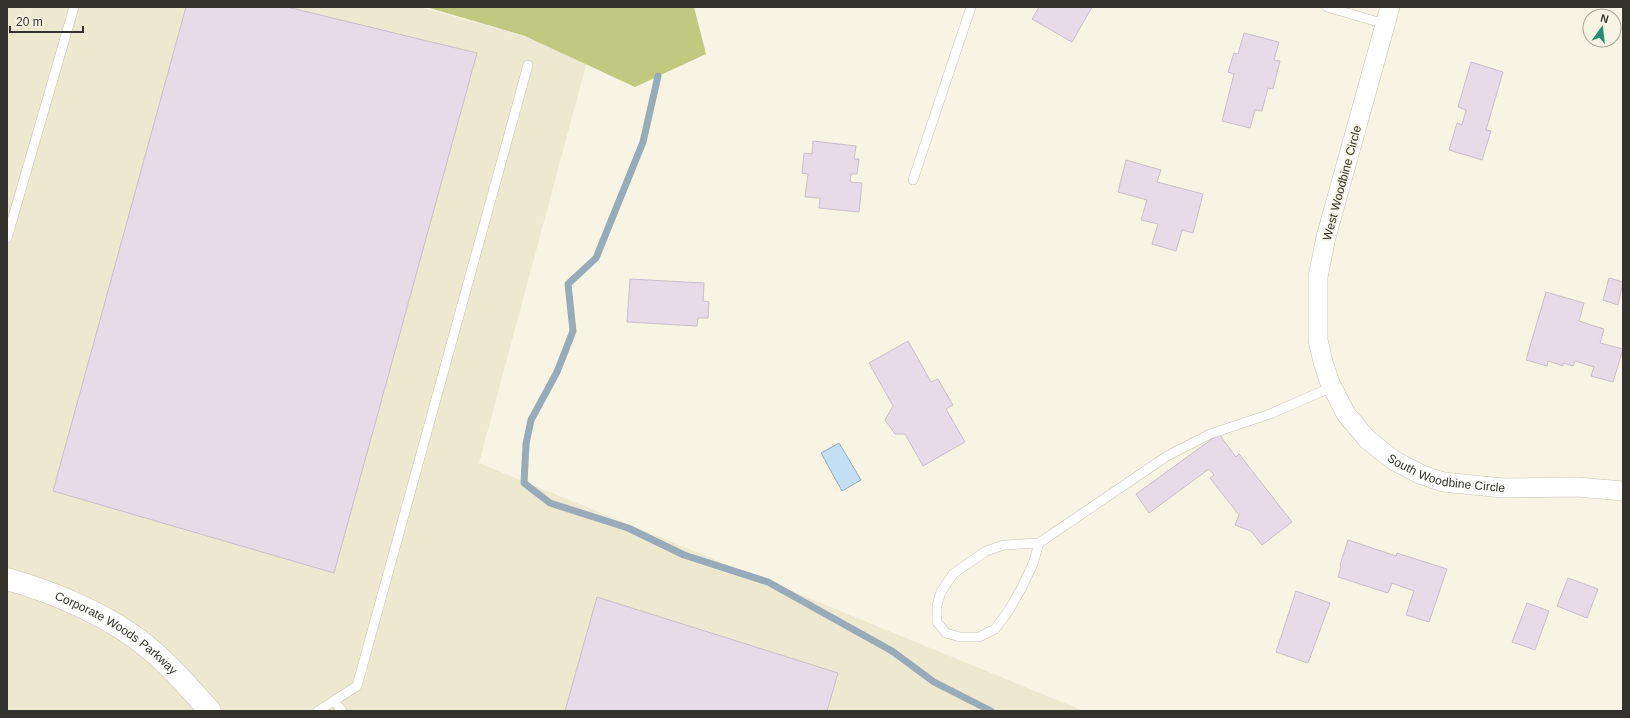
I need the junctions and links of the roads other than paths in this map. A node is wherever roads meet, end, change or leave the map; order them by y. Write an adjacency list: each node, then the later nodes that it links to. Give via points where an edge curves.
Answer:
1 (74, 7): 7 (lane)
2 (971, 7): 6 (lane)
3 (1327, 7): 4 (lane)
4 (1388, 16): 8 (street, West Woodbine Circle, via 1326,238 1318,277 1318,340)
5 (528, 65): 13 (lane, via 357,686)
6 (913, 180)
7 (7, 238)
8 (1322, 362): 9 (street, South Woodbine Circle)
9 (1332, 387): 10 (street, South Woodbine Circle, via 1346,414 1367,439 1393,460 1422,475 1443,482 1502,488 1577,487); 11 (lane, via 1270,414 1210,434 1173,453)
10 (1623, 490)
11 (1038, 543): 11 (lane, via 1004,545 986,551 953,574 936,605 937,622 946,632 960,637 979,637 995,628 1010,610 1021,589 1033,564)
12 (7, 579): 14 (street, Corporate Woods Parkway, via 34,587 81,607 126,632 150,649 178,675)
13 (334, 701): 15 (lane); 16 (lane)
14 (206, 710)
15 (318, 711)
16 (342, 711)

